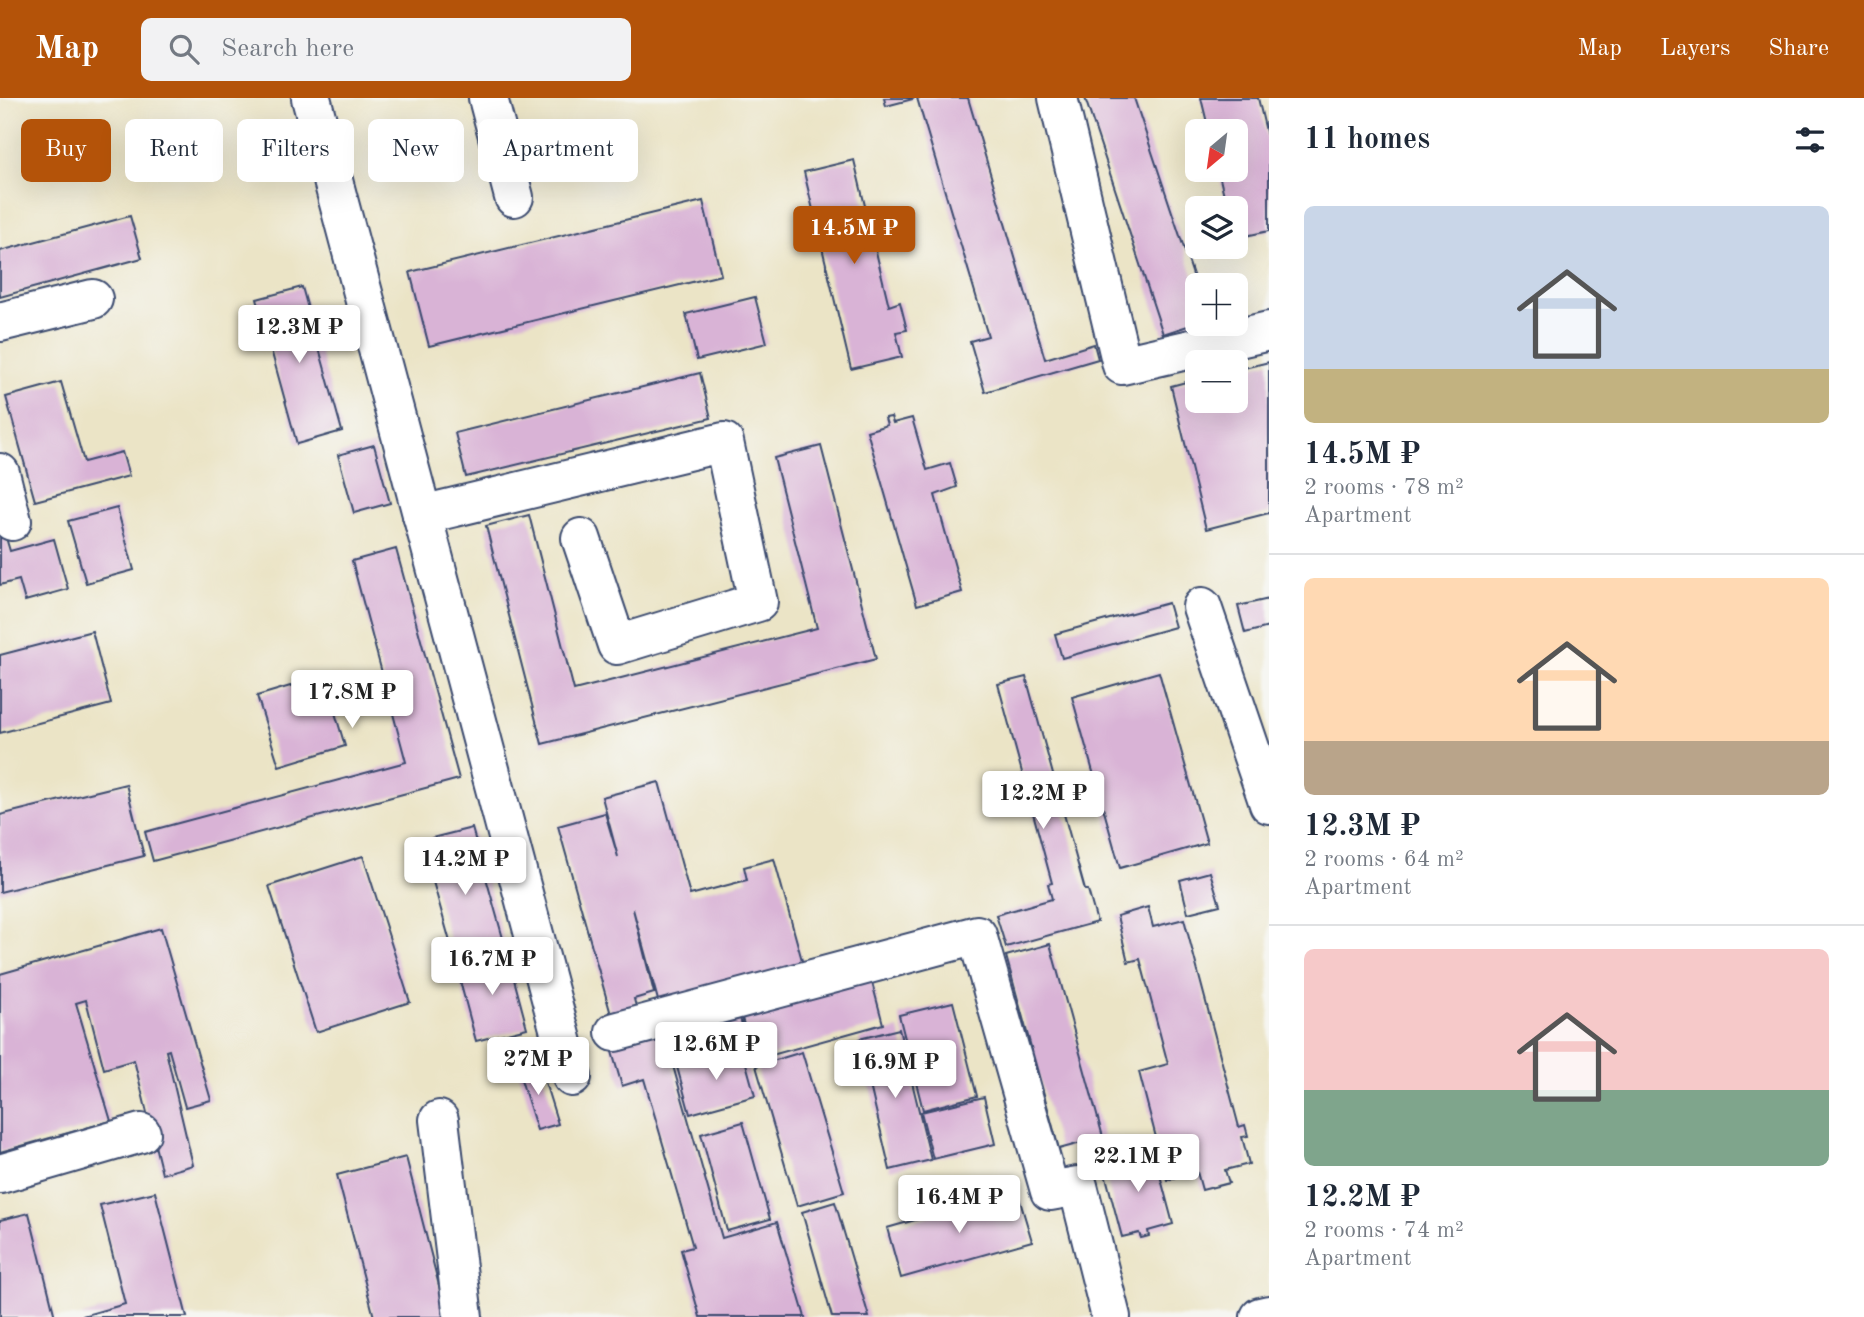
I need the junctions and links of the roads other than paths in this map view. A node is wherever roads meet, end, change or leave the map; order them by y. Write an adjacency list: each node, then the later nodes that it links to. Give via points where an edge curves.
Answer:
1 (311, 98): 9 (street)
2 (488, 98): 4 (street)
3 (1058, 98): 7 (street, via 1122,365)
4 (514, 197)
5 (93, 299): 6 (street)
6 (0, 322)
7 (1269, 331)
8 (0, 473): 10 (street)
9 (422, 515): 11 (street, via 724,442 758,602 617,645); 15 (street)
10 (12, 521)
11 (581, 538)
12 (1202, 607): 13 (street)
13 (1269, 804)
14 (615, 1032): 21 (street, via 977,935 1050,1191 1078,1186)
15 (572, 1077)
16 (439, 1120): 20 (street)
17 (141, 1133): 18 (street)
18 (0, 1174)
19 (1269, 1315): 22 (street)
20 (463, 1317)
21 (1111, 1317)
22 (1261, 1317)

